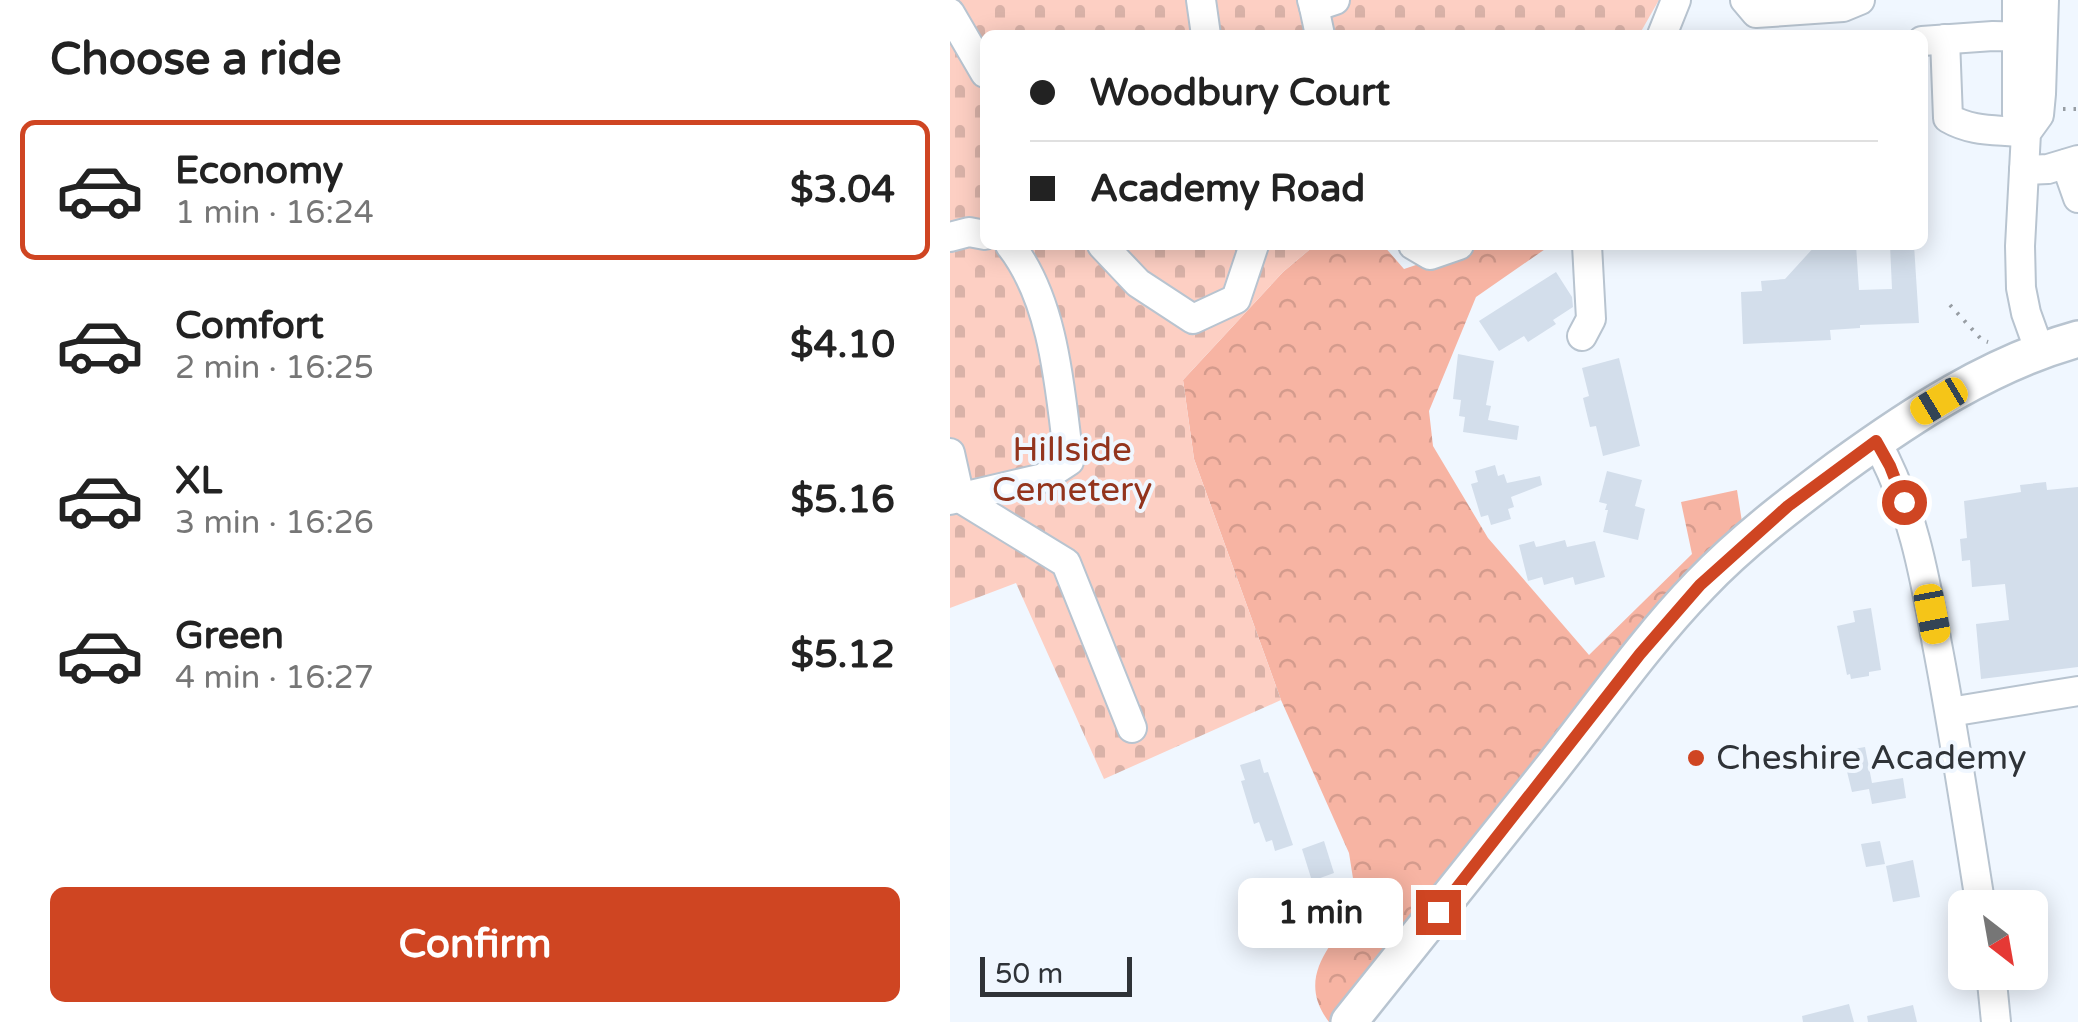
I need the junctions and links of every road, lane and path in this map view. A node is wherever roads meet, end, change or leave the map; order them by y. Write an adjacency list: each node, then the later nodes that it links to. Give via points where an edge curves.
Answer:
1 (1201, 0): 8 (street)
2 (1676, 0): 9 (street)
3 (1745, 0): 4 (street, via 1756,14)
4 (1860, 0)
5 (2017, 0): 10 (street)
6 (2044, 0): 10 (street)
7 (950, 13): 12 (street)
8 (1205, 30)
9 (1664, 30)
10 (2031, 37): 11 (street); 15 (street, via 2038,115)
11 (1934, 40): 15 (street, via 1948,118 1979,131)
12 (980, 64)
13 (2078, 109): 14 (path)
14 (2053, 110)
15 (2026, 132): 17 (street)
16 (2072, 162): 17 (street); 18 (street)
17 (2024, 170): 31 (street, via 2022,288)
18 (2078, 198)
19 (980, 234): 20 (street)
20 (950, 237)
21 (1014, 250): 34 (street, via 1027,266 1055,352 1069,462 1042,478)
22 (1107, 250): 23 (street, via 1138,284 1194,319 1236,299)
23 (1252, 250)
24 (1422, 250): 25 (street)
25 (1444, 250)
26 (1587, 250): 28 (street, via 1591,319)
27 (1950, 305): 30 (path, via 1982,340)
28 (1582, 336)
29 (2078, 339): 31 (main road)
30 (1998, 346)
31 (2040, 352): 32 (main road, via 1939,401)
32 (1876, 441): 36 (street, via 1919,548); 40 (main road, via 1788,506 1700,585)
33 (950, 454): 34 (street)
34 (955, 499): 37 (street, via 1066,563)
35 (2078, 690): 36 (street)
36 (1950, 712): 38 (street)
37 (1132, 728)
38 (1977, 890)
39 (1992, 990): 41 (street)
40 (1349, 1022)
41 (1996, 1022)

